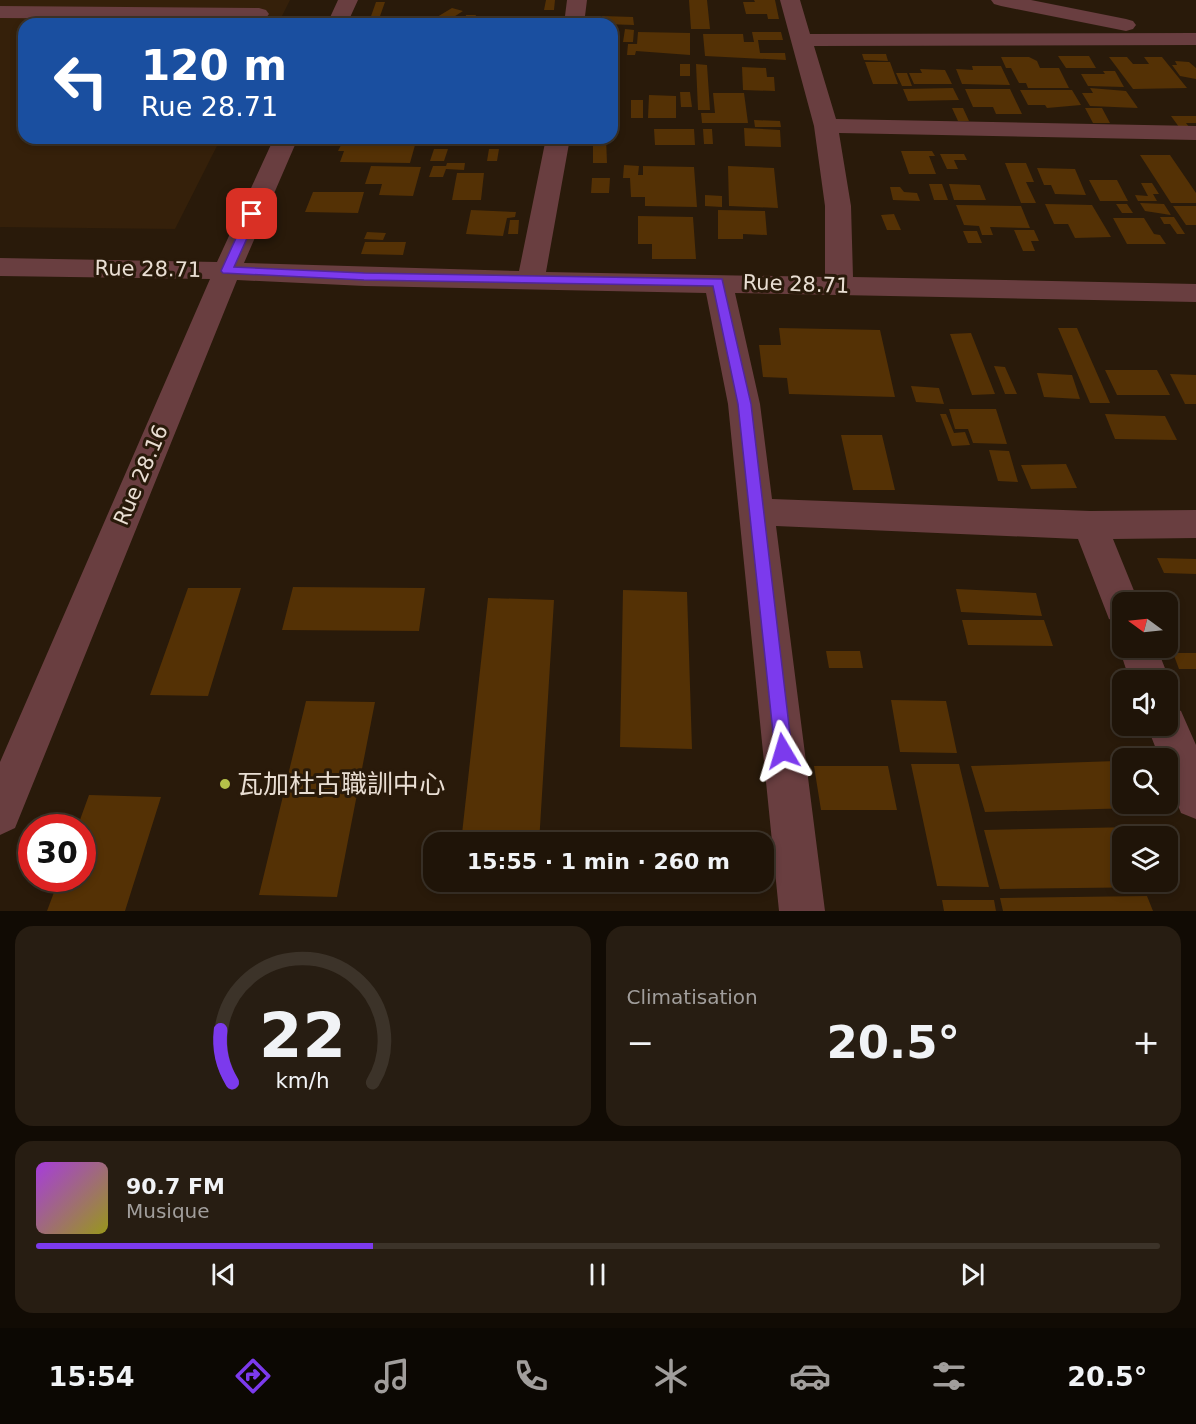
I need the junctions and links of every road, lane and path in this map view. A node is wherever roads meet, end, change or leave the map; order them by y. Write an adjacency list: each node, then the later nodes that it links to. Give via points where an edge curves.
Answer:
1 (348, 0): 7 (street)
2 (577, 0): 8 (street)
3 (790, 0): 9 (street)
4 (1001, 0): 9 (street, via 1196,39)
5 (0, 12): 6 (street)
6 (259, 14)
7 (340, 18)
8 (575, 18)
9 (802, 40): 10 (street)
10 (826, 126): 11 (street); 18 (street, via 838,206)
11 (1196, 132)
12 (283, 144): 15 (street, Rue 28.16)
13 (557, 144): 16 (street)
14 (0, 267): 15 (street, Rue 28.71)
15 (227, 271): 16 (street, Rue 28.71); 26 (street, Rue 28.16)
16 (531, 278): 17 (street, Rue 28.71)
17 (718, 282): 18 (street, Rue 28.71); 20 (street, via 744,404)
18 (839, 286): 19 (street, Rue 28.71)
19 (1196, 293)
20 (757, 512): 22 (street); 27 (street)
21 (1196, 524): 22 (street)
22 (1090, 525): 23 (street)
23 (1116, 592)
24 (1172, 736): 25 (street)
25 (1196, 798)
26 (0, 813)
27 (802, 911)

